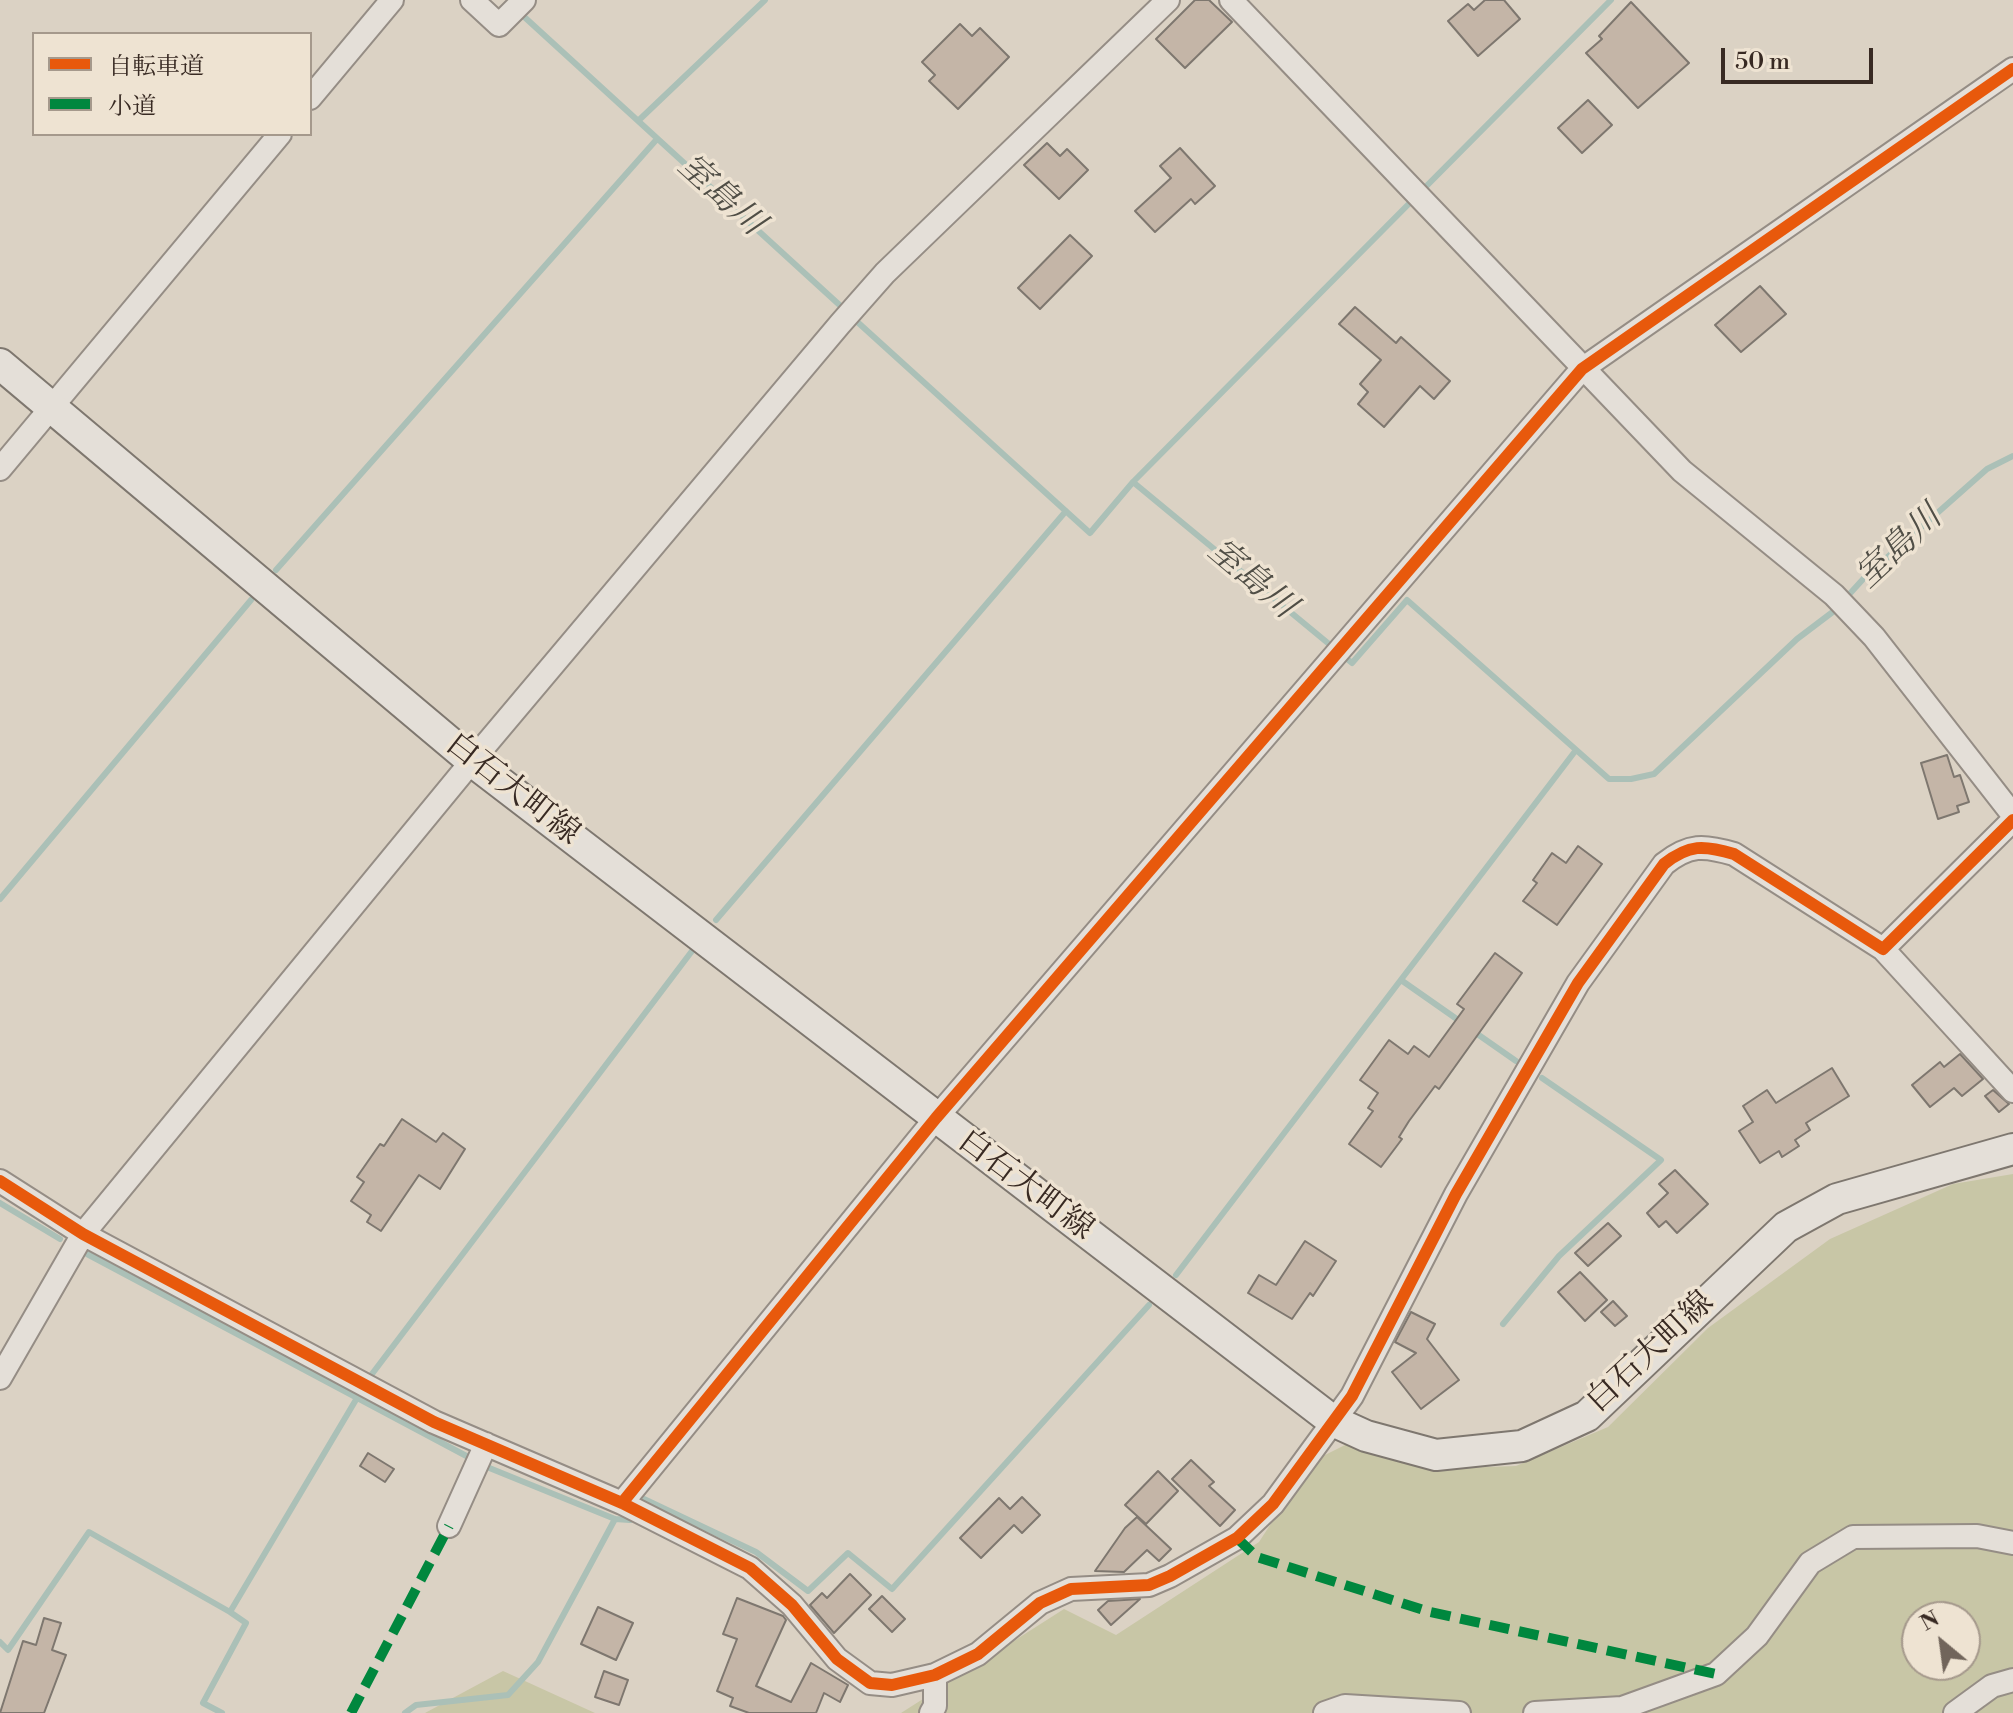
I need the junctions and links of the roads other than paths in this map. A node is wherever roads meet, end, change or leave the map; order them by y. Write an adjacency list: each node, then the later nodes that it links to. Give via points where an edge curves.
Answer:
1 (392, 0): 7 (street)
2 (472, 0): 5 (street, via 499,25)
3 (1168, 0): 13 (street, via 885,273)
4 (1231, 0): 10 (street)
5 (518, 6)
6 (2013, 69): 10 (street)
7 (312, 96)
8 (278, 136): 11 (street)
9 (0, 364): 11 (main road, 白石大町線)
10 (1582, 369): 14 (street, via 1682,471 1842,603); 17 (street)
11 (52, 406): 12 (street); 13 (main road, 白石大町線)
12 (0, 469)
13 (472, 761): 17 (main road, 白石大町線); 20 (street)
14 (2013, 818): 15 (street)
15 (1883, 949): 16 (street); 22 (street, via 1734,854 1710,846 1681,851 1664,864 1578,983 1456,1194 1352,1396)
16 (2013, 1091)
17 (936, 1118): 22 (main road, 白石大町線); 24 (street)
18 (2013, 1149): 22 (main road, 白石大町線, via 1837,1199 1786,1227 1587,1416 1522,1446 1436,1455)
19 (0, 1181): 20 (street)
20 (83, 1234): 21 (street); 23 (street, via 434,1422)
21 (0, 1378)
22 (1333, 1421): 27 (street, via 1273,1504 1237,1538 1149,1585 1071,1589 1040,1603 978,1654)
23 (481, 1457): 24 (street); 25 (street)
24 (622, 1503): 27 (street, via 750,1568 792,1605 837,1659 870,1683 892,1685)
25 (449, 1526)
26 (2013, 1543): 32 (street, via 1977,1536 1853,1537 1810,1563 1757,1636 1716,1674 1622,1708)
27 (935, 1675): 29 (street)
28 (2013, 1680): 33 (street, via 1992,1686)
29 (931, 1713)
30 (1325, 1713): 31 (street, via 1345,1706)
31 (1459, 1713)
32 (1535, 1713)
33 (1955, 1713)

